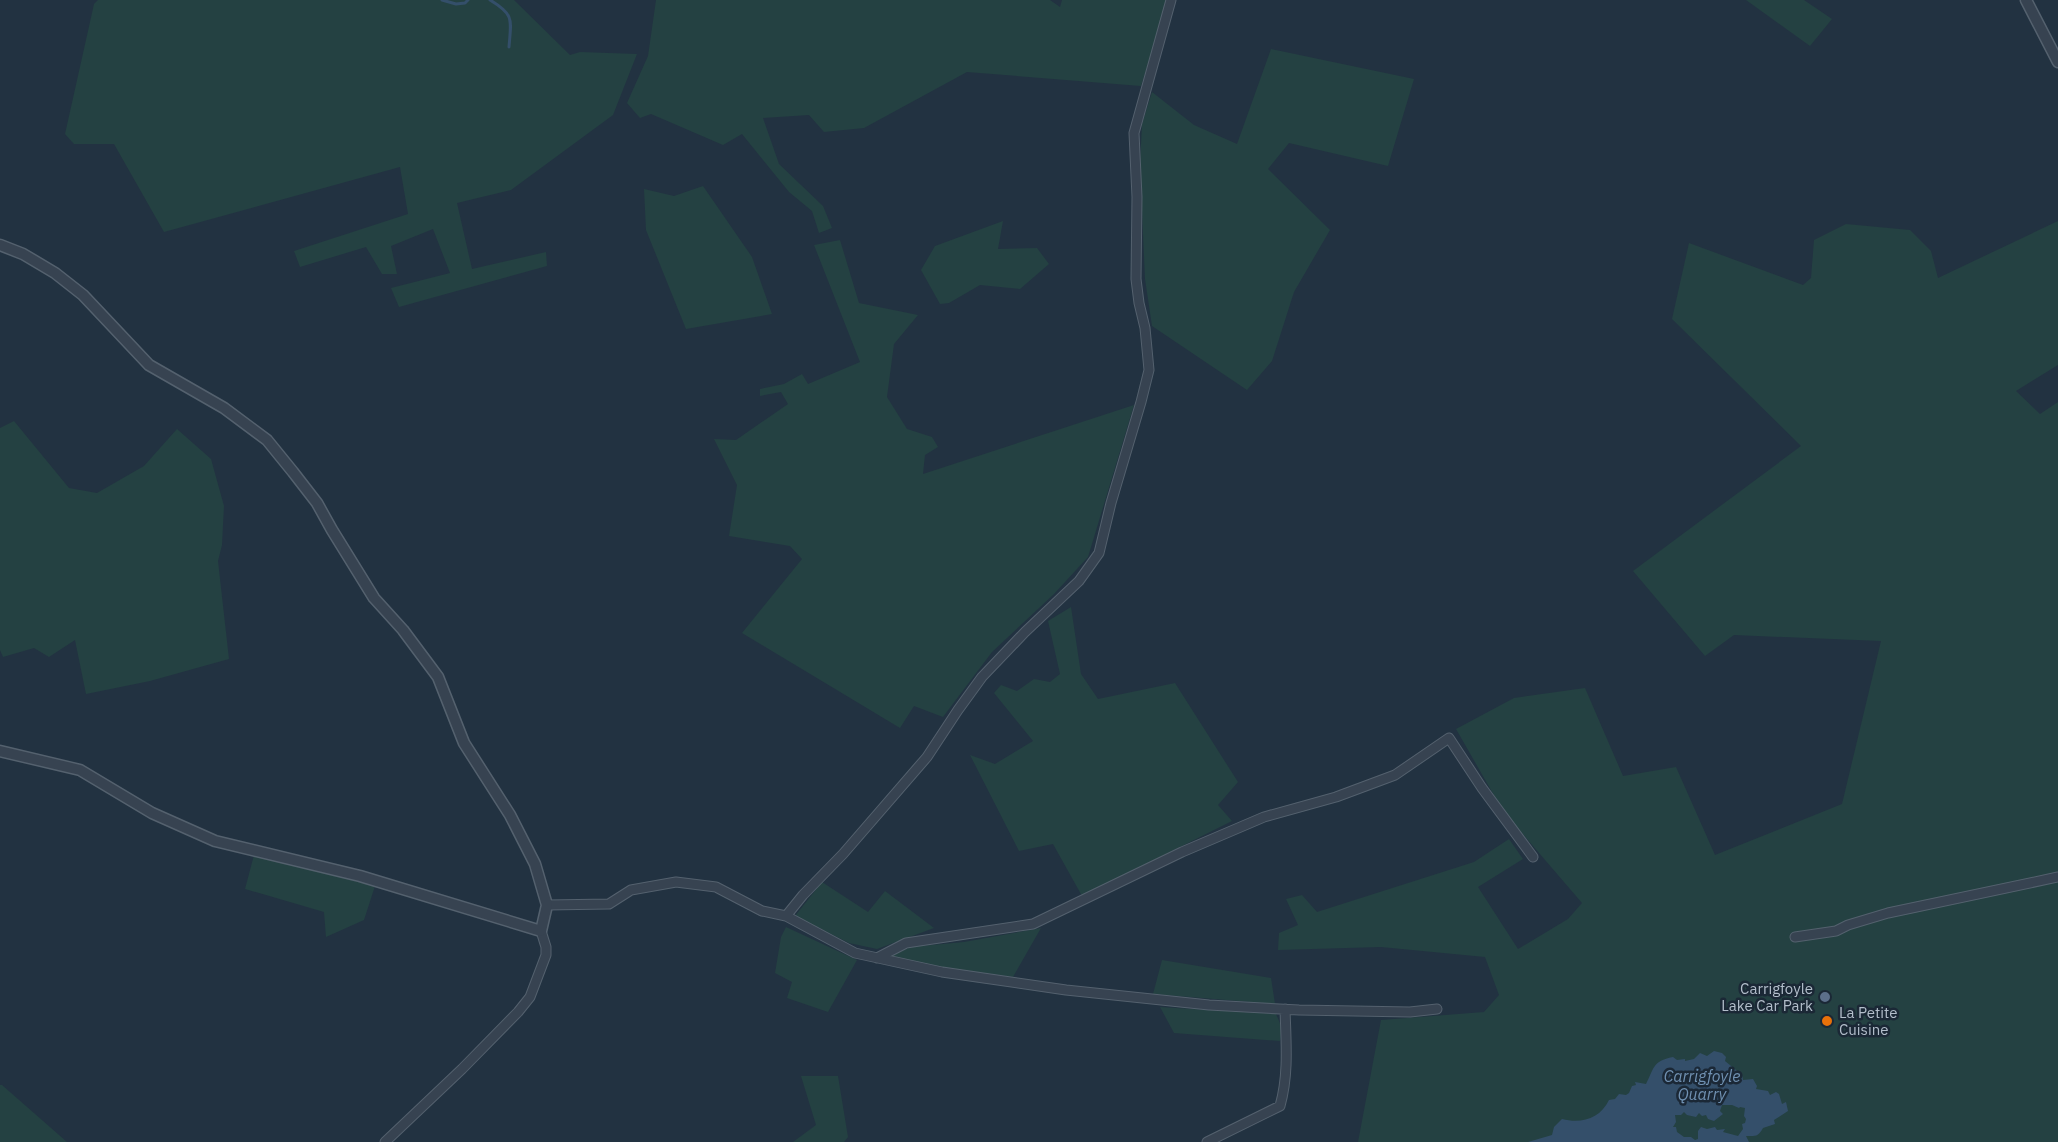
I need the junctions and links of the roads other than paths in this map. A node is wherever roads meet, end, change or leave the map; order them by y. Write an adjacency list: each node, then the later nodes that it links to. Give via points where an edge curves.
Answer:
1 (1172, 0): 9 (street, via 1134,133 1136,279 1149,370 1099,553 1079,581 982,677 927,757)
2 (2026, 0): 3 (street)
3 (2058, 62)
4 (0, 245): 8 (street, via 55,273 83,295 149,365 224,408 267,440 317,503 374,598 438,677 465,743 535,864)
5 (0, 752): 10 (street, via 80,770 152,813 215,841 360,876)
6 (1533, 857): 12 (street, via 1449,738 1395,775 1336,798 1264,817 1033,924 906,943)
7 (2058, 877): 11 (street, via 1888,913 1836,931)
8 (547, 905): 9 (street, via 609,904 631,890 676,882 716,887 762,911); 10 (street)
9 (786, 916): 12 (street, via 855,953)
10 (541, 931): 15 (street, via 546,955 530,997)
11 (1795, 937)
12 (877, 958): 13 (street, via 1066,990)
13 (1285, 1009): 14 (street); 16 (street, via 1287,1054 1280,1106)
14 (1437, 1009)
15 (385, 1142)
16 (1207, 1142)

